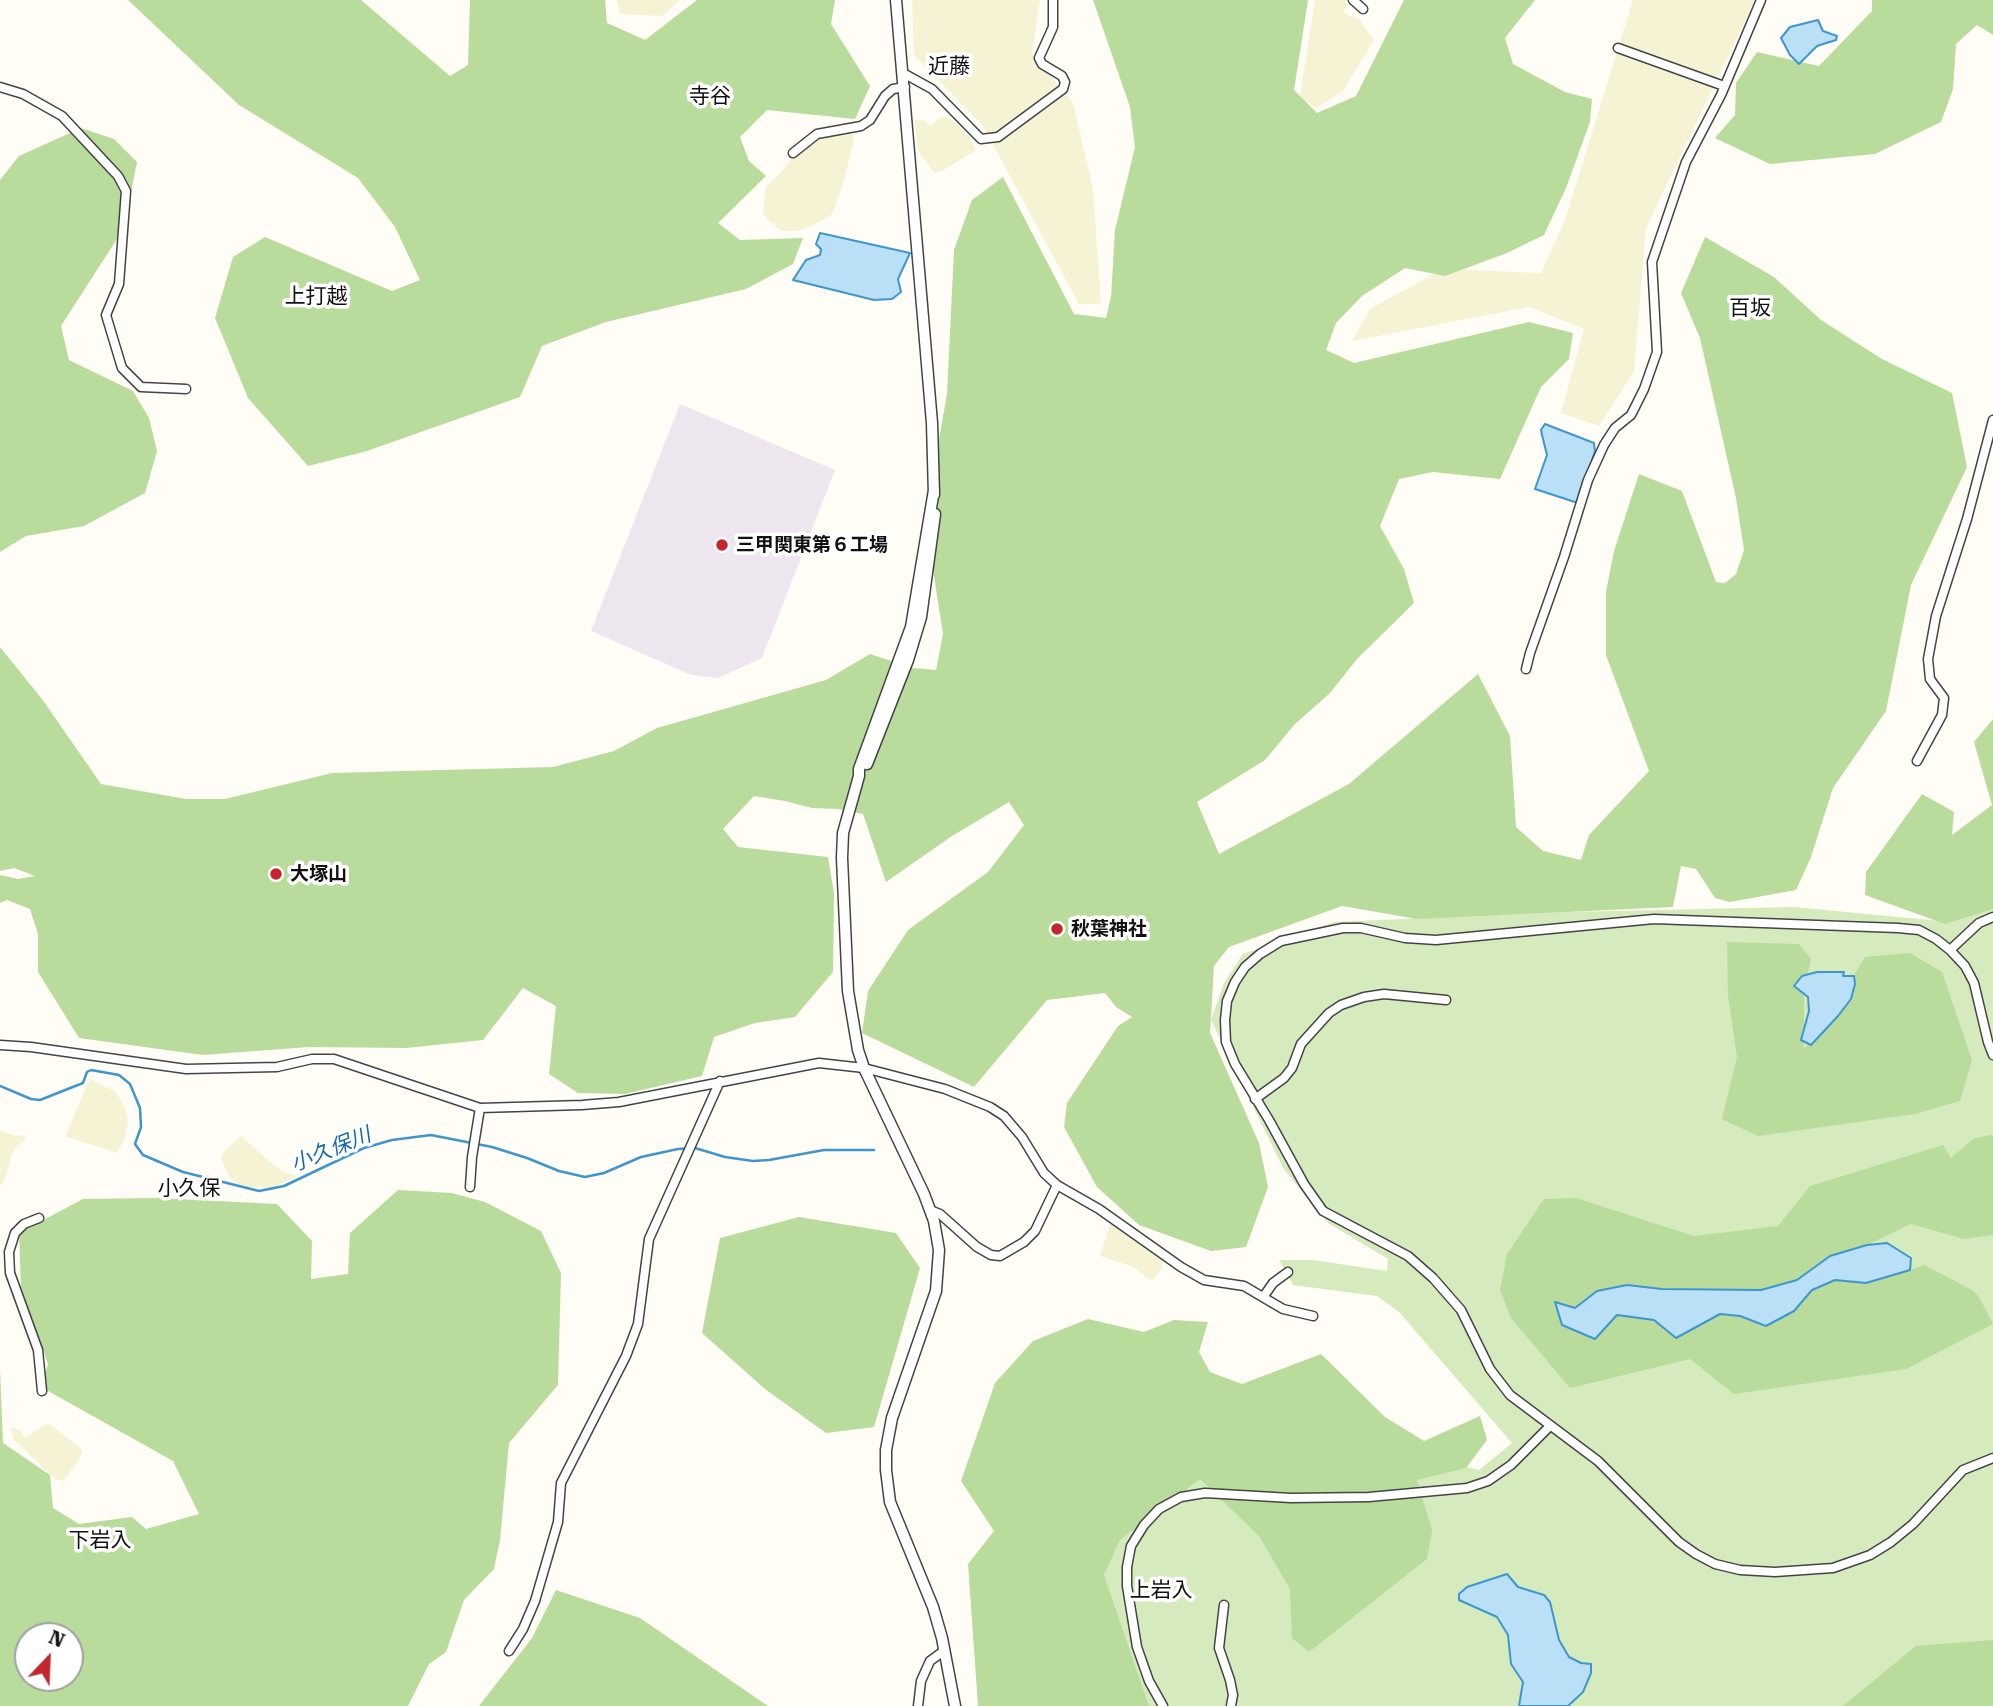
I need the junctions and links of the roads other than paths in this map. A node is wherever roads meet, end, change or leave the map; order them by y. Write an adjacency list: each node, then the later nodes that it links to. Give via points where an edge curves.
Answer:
1 (896, 0): 7 (street)
2 (1053, 0): 7 (street, via 1053,27 1039,58 1062,76 1063,89 998,137 981,139 932,89)
3 (1353, 0): 5 (street)
4 (1761, 0): 8 (street)
5 (1363, 9)
6 (1618, 48): 8 (street)
7 (903, 72): 10 (street)
8 (1724, 86): 14 (street, via 1686,162 1652,262 1657,352 1632,415 1604,444 1588,480)
9 (0, 87): 12 (street, via 62,116 118,176 126,191 118,284 106,315 122,368 141,387)
10 (905, 87): 11 (street, via 885,96 861,126 817,134); 21 (street, via 932,424 934,528 921,617 908,660 859,776 846,819 842,858 848,991)
11 (793, 153)
12 (186, 389)
13 (1993, 420): 15 (street, via 1936,616 1928,659 1930,679 1944,698 1942,715)
14 (1526, 669)
15 (1917, 761)
16 (1993, 917): 17 (street, via 1979,923)
17 (1950, 950): 20 (street, via 1974,983); 23 (street, via 1919,930 1654,919 1436,940 1361,928 1324,931 1281,941 1260,954 1245,967 1227,1001 1226,1042)
18 (1446, 1000): 23 (street, via 1384,994 1341,1005 1301,1044 1284,1078)
19 (0, 1045): 24 (street, via 186,1069 277,1068 334,1059)
20 (1993, 1055)
21 (864, 1068): 22 (street, via 819,1063); 25 (street, via 945,1089 990,1107 1022,1136 1044,1173); 27 (street)
22 (720, 1081): 24 (street, via 619,1102); 37 (street, via 657,1217 649,1239 638,1324 561,1483 558,1522 536,1601)
23 (1255, 1099): 33 (street, via 1323,1211 1408,1256 1433,1278 1461,1310 1496,1378)
24 (480, 1108): 26 (street)
25 (1057, 1185): 27 (street, via 1035,1230 1000,1256 977,1247); 30 (street, via 1204,1280 1244,1286)
26 (470, 1187)
27 (930, 1210): 36 (street, via 939,1250 939,1280 892,1418 886,1470 890,1502 933,1607)
28 (38, 1218): 32 (street, via 15,1233 9,1252 10,1273 38,1350)
29 (1288, 1272): 30 (street)
30 (1264, 1296): 31 (street, via 1283,1309)
31 (1312, 1317)
32 (42, 1391)
33 (1550, 1426): 34 (street, via 1598,1461 1679,1542 1715,1564 1740,1570 1833,1568 1870,1555 1913,1524 1963,1470); 40 (street, via 1511,1465 1488,1481 1467,1488 1369,1497 1205,1493 1158,1508 1131,1546 1127,1586 1136,1647)
34 (1993, 1458)
35 (1224, 1605): 41 (street, via 1219,1648 1230,1680)
36 (945, 1650): 38 (street, via 930,1661 920,1681); 39 (street)
37 (509, 1651)
38 (918, 1706)
39 (954, 1706)
40 (1163, 1706)
41 (1231, 1706)

